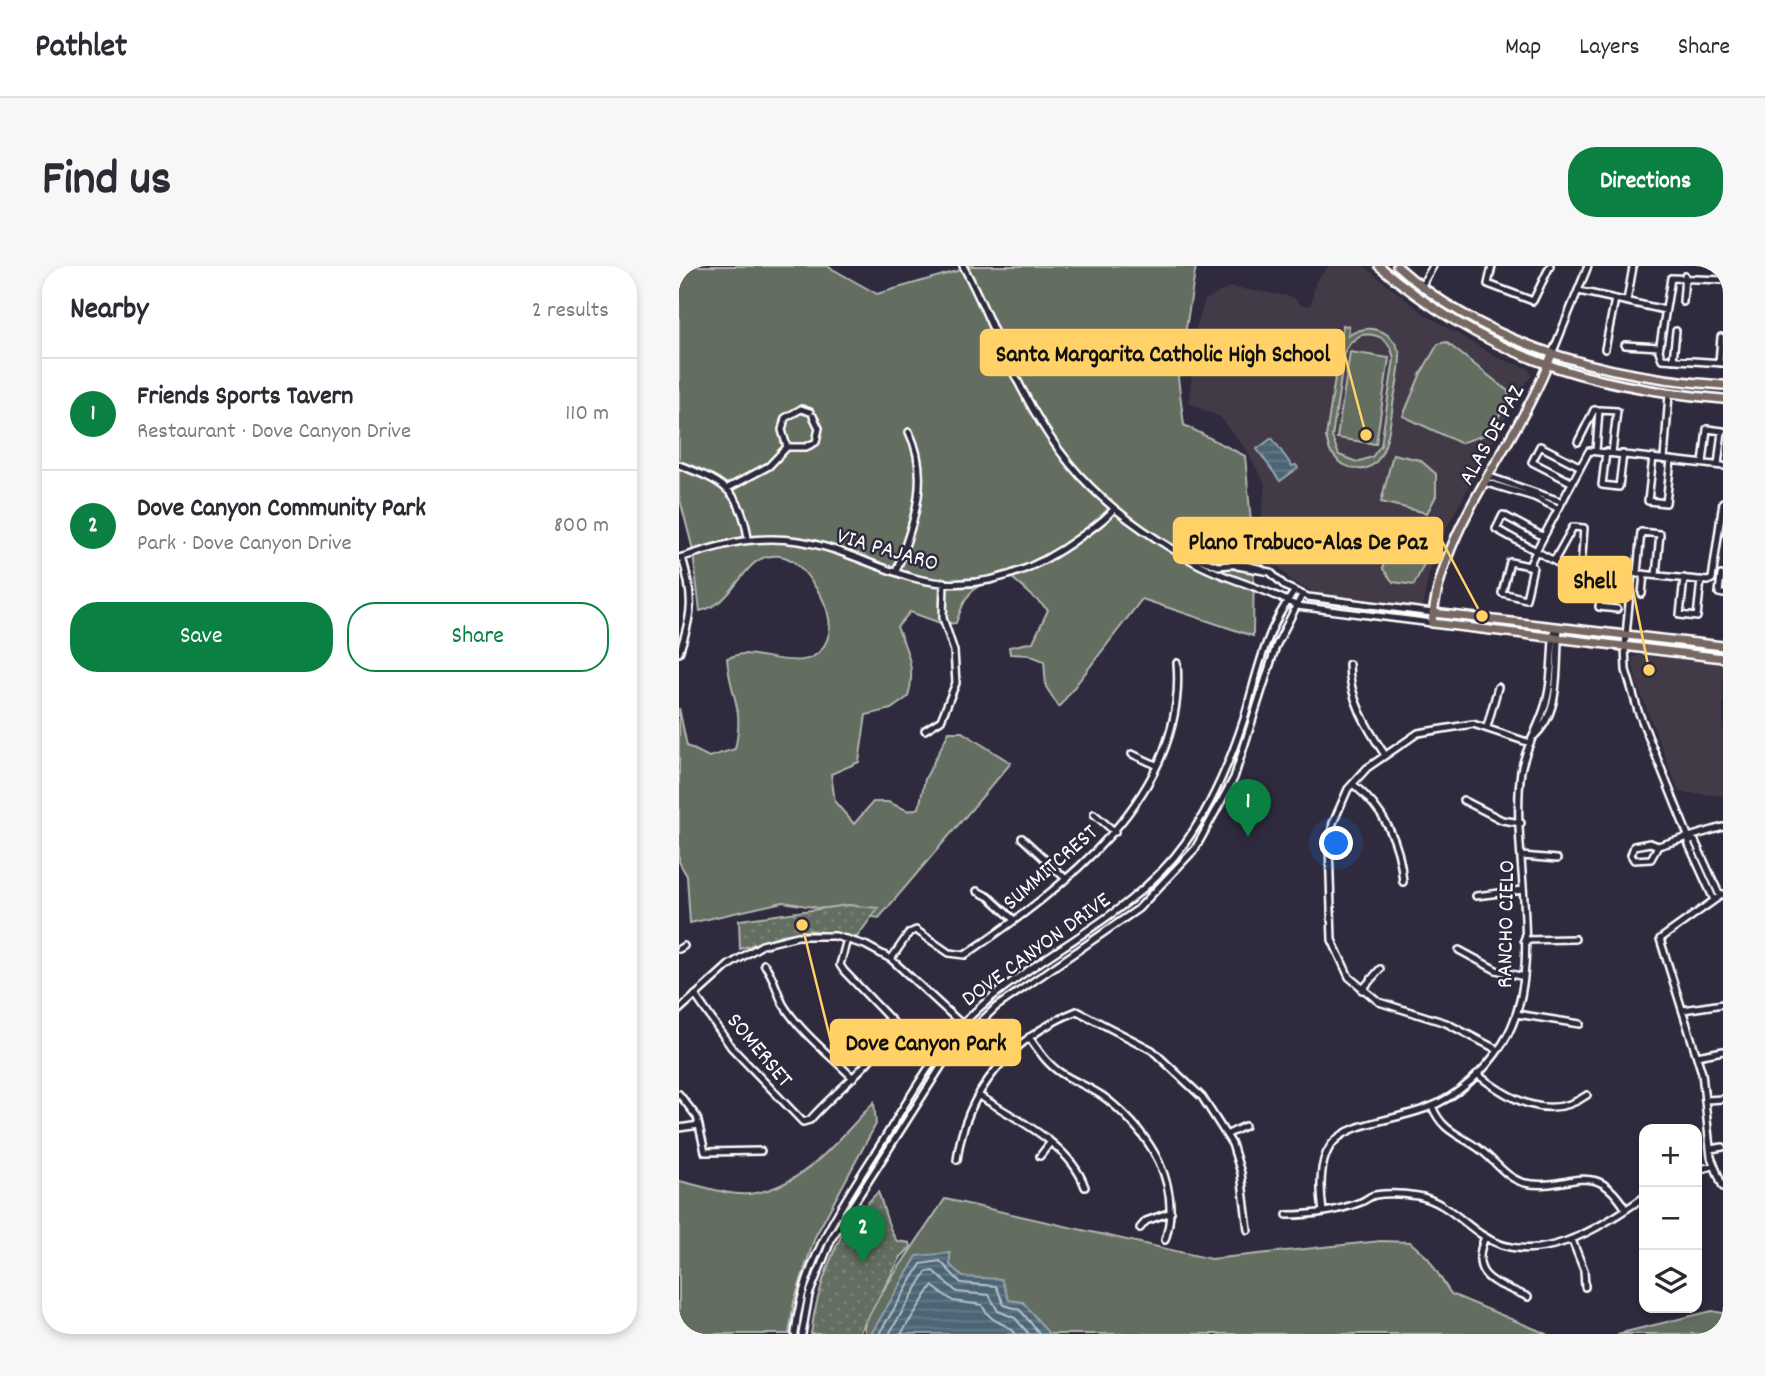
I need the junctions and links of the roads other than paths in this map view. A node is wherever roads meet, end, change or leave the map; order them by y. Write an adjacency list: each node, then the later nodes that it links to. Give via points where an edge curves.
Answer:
1 (963, 266): 50 (street, via 1039,423 1075,473)
2 (1379, 266): 25 (main road, via 1473,332)
3 (1397, 266): 11 (main road)
4 (1433, 266): 11 (street)
5 (1492, 266): 6 (street, via 1488,284 1533,301)
6 (1551, 266)
7 (1588, 266): 12 (street, ALAS DE PAZ)
8 (1633, 267): 14 (street)
9 (1685, 276): 10 (street); 15 (street); 16 (street, via 1669,281)
10 (1723, 279)
11 (1422, 285): 22 (main road, via 1484,325)
12 (1579, 291): 13 (street); 22 (street, ALAS DE PAZ)
13 (1615, 299): 14 (street); 21 (street)
14 (1627, 301): 16 (street)
15 (1683, 302)
16 (1665, 310): 20 (street)
17 (1677, 331): 23 (street)
18 (1721, 337): 24 (street)
19 (1625, 345): 20 (street)
20 (1659, 347): 23 (street, via 1661,359)
21 (1605, 349)
22 (1552, 354): 25 (main road, ALAS DE PAZ); 26 (main road, via 1631,376)
23 (1673, 360): 24 (street)
24 (1721, 363)
25 (1548, 364): 27 (main road, via 1612,385); 44 (main road, ALAS DE PAZ)
26 (1723, 385)
27 (1669, 395): 28 (main road); 38 (street)
28 (1723, 399)
29 (1599, 410): 32 (street, via 1594,410); 34 (street); 35 (street, via 1617,411)
30 (1723, 431): 40 (street, via 1707,429); 42 (street)
31 (909, 432): 60 (street, via 919,450 920,490)
32 (1578, 442)
33 (787, 447): 33 (street, via 816,442 818,428 812,414 801,409 785,418 782,430); 46 (street, via 769,466)
34 (1596, 452): 35 (street); 43 (street, via 1589,451)
35 (1609, 452): 36 (street); 36 (street, via 1602,485 1619,487)
36 (1623, 454): 37 (street)
37 (1653, 457): 38 (street); 39 (street, via 1648,500 1666,503)
38 (1664, 459): 39 (street)
39 (1671, 460): 40 (street)
40 (1703, 463): 42 (street)
41 (679, 465): 46 (street)
42 (1721, 465)
43 (1579, 466): 45 (street); 45 (street, via 1540,446 1532,462)
44 (1485, 479): 47 (street); 49 (street); 75 (main road, ALAS DE PAZ, via 1446,565)
45 (1571, 482): 47 (street)
46 (728, 488): 52 (street, via 743,513)
47 (1560, 501): 49 (street)
48 (1723, 502): 62 (street)
49 (1557, 508): 51 (street)
50 (1113, 510): 54 (street); 67 (street, VIA PAJARO, via 1053,556 1025,570 986,581)
51 (1542, 536): 53 (street); 53 (street, via 1503,515 1496,529)
52 (748, 538): 55 (street, VIA PAJARO); 60 (street, VIA PAJARO, via 801,541)
53 (1536, 551): 56 (street); 57 (street)
54 (1182, 553): 68 (street, via 1218,566 1264,570); 72 (street, via 1193,562)
55 (681, 558): 82 (street, via 692,600)
56 (1554, 561): 58 (street); 58 (street, via 1573,527 1584,528)
57 (1529, 566): 57 (street, via 1533,567 1525,599 1502,593 1510,562)
58 (1581, 568): 59 (street)
59 (1603, 569): 61 (street); 74 (street, via 1598,607)
60 (896, 572): 67 (street, VIA PAJARO)
61 (1637, 573): 63 (street); 63 (street, via 1641,532 1660,534); 69 (street); 78 (street)
62 (1713, 573): 64 (street); 66 (street, via 1711,580)
63 (1656, 575): 65 (street)
64 (1722, 575): 70 (street, via 1719,593)
65 (1684, 578): 66 (street); 66 (street, via 1680,615 1697,617)
66 (1701, 580)
67 (943, 582): 91 (street, via 943,618 954,651 956,683 941,720)
68 (1294, 592): 71 (street); 72 (street, DOVE CANYON DRIVE)
69 (1642, 594)
70 (1723, 594)
71 (1301, 595): 73 (street, DOVE CANYON DRIVE); 75 (street)
72 (1288, 600): 73 (street); 118 (street, DOVE CANYON DRIVE, via 1266,643 1221,780 1190,836 1144,889)
73 (1297, 606): 76 (street); 121 (street, DOVE CANYON DRIVE, via 1276,646 1234,778 1195,849 1146,902)
74 (1617, 609)
75 (1433, 613): 76 (main road, ALAS DE PAZ); 77 (main road)
76 (1432, 623): 79 (main road)
77 (1556, 628): 78 (main road); 79 (street, RANCHO CIELO)
78 (1626, 635): 80 (street); 81 (main road)
79 (1555, 639): 80 (main road); 87 (street, RANCHO CIELO); 88 (street, RANCHO CIELO)
80 (1625, 646): 83 (main road); 103 (street, via 1630,688)
81 (1723, 646)
82 (679, 653)
83 (1723, 658)
84 (1177, 663): 95 (street, SUMMITCREST, via 1174,708)
85 (1349, 664): 94 (street, via 1350,685 1361,717)
86 (1498, 687): 90 (street)
87 (1547, 695): 88 (street); 89 (street, RANCHO CIELO)
88 (1555, 696): 89 (street, RANCHO CIELO)
89 (1547, 712): 92 (street, RANCHO CIELO)
90 (1487, 727): 92 (street); 94 (street, via 1467,724 1418,733)
91 (925, 730)
92 (1531, 740): 99 (street, RANCHO CIELO, via 1521,771)
93 (1132, 754): 95 (street)
94 (1385, 755): 96 (street)
95 (1156, 765): 101 (street, SUMMITCREST)
96 (1353, 784): 108 (street, via 1391,829); 124 (street, via 1338,808 1330,834 1329,919 1338,957)
97 (1463, 800): 99 (street, via 1502,820)
98 (1094, 814): 101 (street)
99 (1521, 823): 105 (street, RANCHO CIELO)
100 (1723, 827): 103 (street)
101 (1115, 832): 107 (street, SUMMITCREST)
102 (1022, 838): 107 (street)
103 (1689, 838): 104 (street); 112 (street, via 1695,841 1706,877)
104 (1658, 846): 104 (street, via 1642,843 1634,846 1631,855 1645,861)
105 (1522, 856): 106 (street); 109 (street, RANCHO CIELO)
106 (1557, 859)
107 (1066, 879): 113 (street, SUMMITCREST)
108 (1403, 882)
109 (1523, 890): 111 (street); 116 (street, RANCHO CIELO)
110 (977, 891): 113 (street)
111 (1476, 896)
112 (1719, 897): 128 (street, via 1660,939)
113 (1014, 920): 119 (street, SUMMITCREST, via 958,956 916,930)
114 (847, 939): 119 (street); 125 (street, via 812,935 773,941 736,960); 139 (street, via 840,965 893,1023 891,1032)
115 (1576, 939): 116 (street)
116 (1524, 940): 123 (street, RANCHO CIELO)
117 (1459, 950): 123 (street, via 1496,970)
118 (1049, 957): 121 (street); 130 (street, DOVE CANYON DRIVE)
119 (891, 959): 130 (street)
120 (764, 964): 139 (street, via 794,1018)
121 (1055, 967): 132 (street, DOVE CANYON DRIVE)
122 (1380, 970): 124 (street)
123 (1524, 977): 129 (street, RANCHO CIELO)
124 (1362, 990): 134 (street, via 1379,1002 1446,1023)
125 (695, 995): 127 (street); 139 (street, SOMERSET, via 731,1047 803,1122)
126 (1723, 1004): 128 (street)
127 (679, 1010)
128 (1683, 1010): 136 (street)
129 (1516, 1014): 131 (street); 134 (street, RANCHO CIELO)
130 (962, 1023): 132 (street); 172 (street, DOVE CANYON DRIVE, via 920,1079 831,1222 810,1265)
131 (1580, 1024)
132 (969, 1030): 137 (street); 173 (street, DOVE CANYON DRIVE, via 928,1083 832,1238 809,1295)
133 (1029, 1037): 137 (street); 149 (street, via 1077,1011 1084,1014 1151,1050 1202,1097); 162 (street, via 1060,1072 1109,1101 1151,1147 1165,1174)
134 (1498, 1050): 138 (street, RANCHO CIELO)
135 (1723, 1051): 136 (street)
136 (1697, 1056): 144 (street)
137 (1002, 1061): 142 (street)
138 (1477, 1074): 141 (street, via 1501,1093 1543,1108 1564,1107); 145 (street, RANCHO CIELO)
139 (853, 1078)
140 (679, 1094): 146 (street)
141 (1587, 1094)
142 (978, 1095): 150 (street); 155 (street)
143 (1723, 1099): 144 (street)
144 (1706, 1100): 152 (street)
145 (1432, 1106): 161 (street, via 1447,1130 1479,1148 1514,1178 1544,1185 1593,1179 1617,1195); 163 (street, RANCHO CIELO, via 1353,1127 1334,1141 1320,1172)
146 (699, 1125): 148 (street); 153 (street, via 703,1149 708,1153)
147 (1245, 1126): 149 (street)
148 (679, 1128)
149 (1228, 1134): 166 (street, via 1241,1173)
150 (1050, 1143): 154 (street); 158 (street, via 1074,1165)
151 (1723, 1147): 152 (street)
152 (1710, 1149): 156 (street)
153 (761, 1151)
154 (1040, 1156)
155 (957, 1160)
156 (1713, 1166): 157 (street); 159 (street)
157 (1702, 1169)
158 (1085, 1186)
159 (1723, 1187)
160 (1639, 1200): 161 (street)
161 (1625, 1208): 169 (street)
162 (1171, 1212): 165 (street); 168 (street)
163 (1324, 1212): 164 (street); 167 (street, via 1373,1195 1418,1196 1432,1199)
164 (1287, 1215)
165 (1140, 1228)
166 (1248, 1230)
167 (1485, 1237): 169 (street, via 1510,1247 1536,1248); 171 (street, via 1480,1255 1488,1279)
168 (1165, 1240)
169 (1571, 1240): 170 (street, via 1584,1269)
170 (1585, 1287)
171 (1528, 1297)
172 (792, 1334)
173 (803, 1334)

